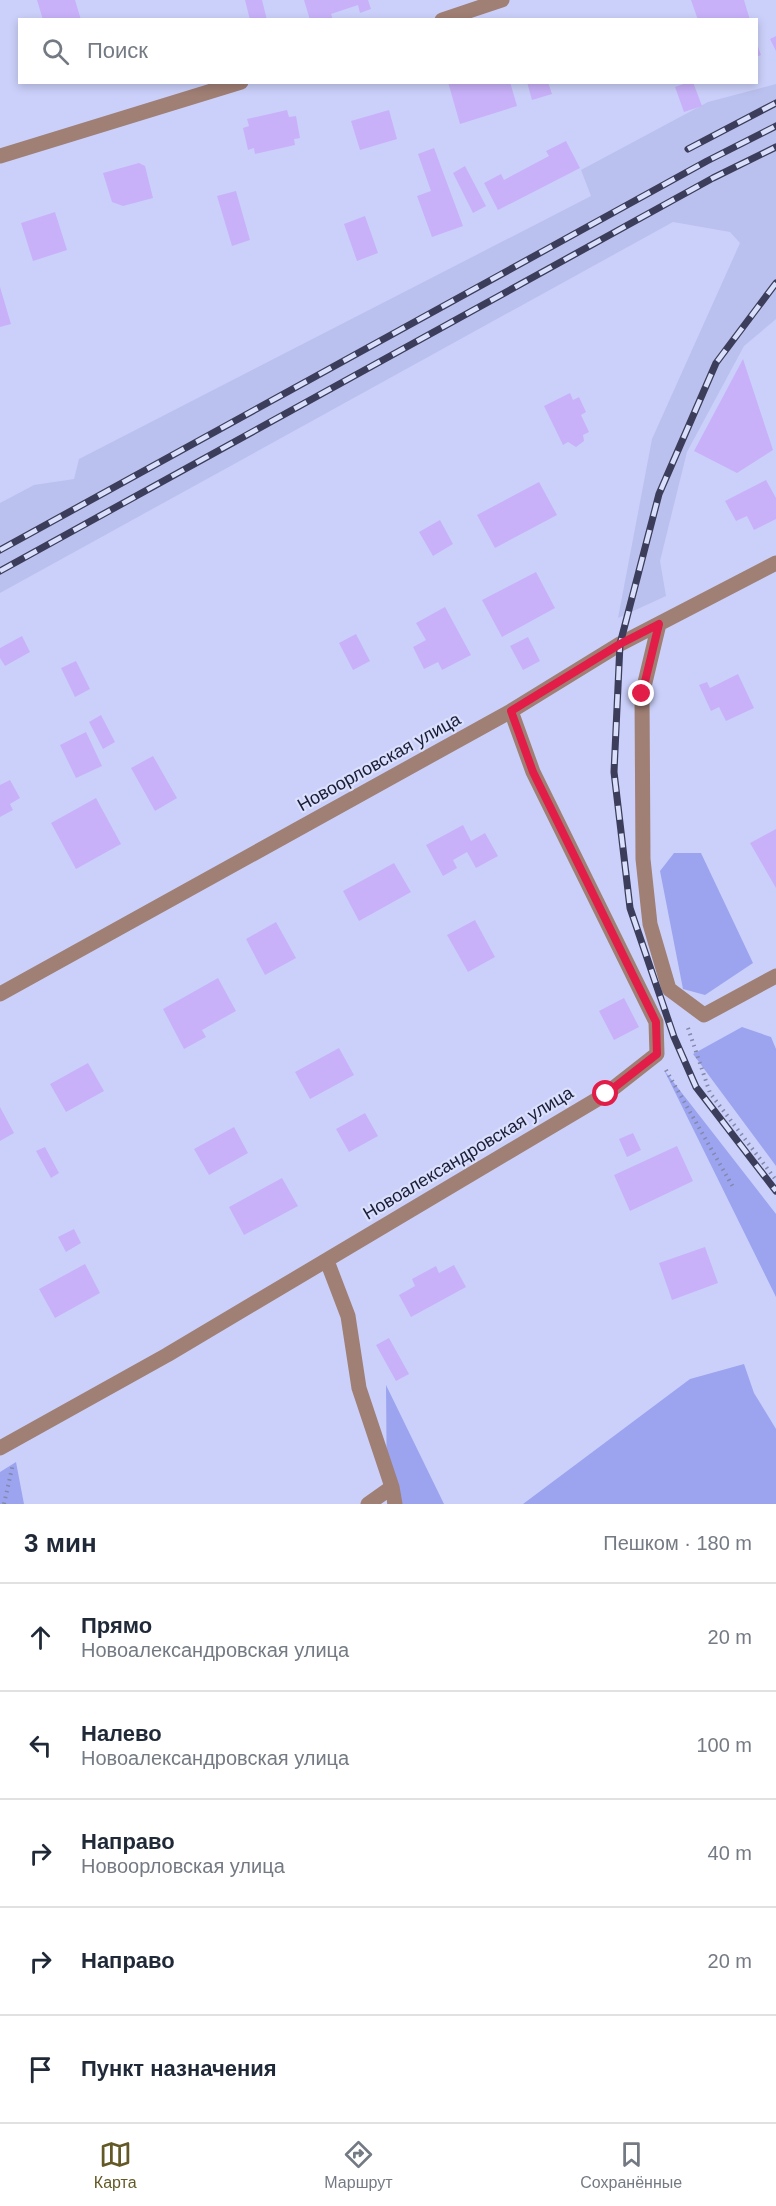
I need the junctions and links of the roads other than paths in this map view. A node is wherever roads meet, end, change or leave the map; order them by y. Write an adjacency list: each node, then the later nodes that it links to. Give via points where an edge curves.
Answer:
1 (502, 0): 2 (street)
2 (448, 18)
3 (235, 84): 4 (street)
4 (0, 156)
5 (776, 563): 6 (street, Новоорловская улица)
6 (659, 624): 7 (street, Новоорловская улица); 8 (street, via 642,694 643,859 650,924 669,989 704,1015)
7 (511, 711): 9 (street, Новоорловская улица); 10 (street, Новоалександровская улица, via 533,772 656,1022 657,1054 606,1094)
8 (776, 976)
9 (0, 994)
10 (327, 1261): 11 (street, Новоалександровская улица); 12 (street, via 348,1316 359,1388)
11 (0, 1448)
12 (392, 1487): 13 (street); 14 (street)
13 (368, 1504)
14 (396, 1504)

